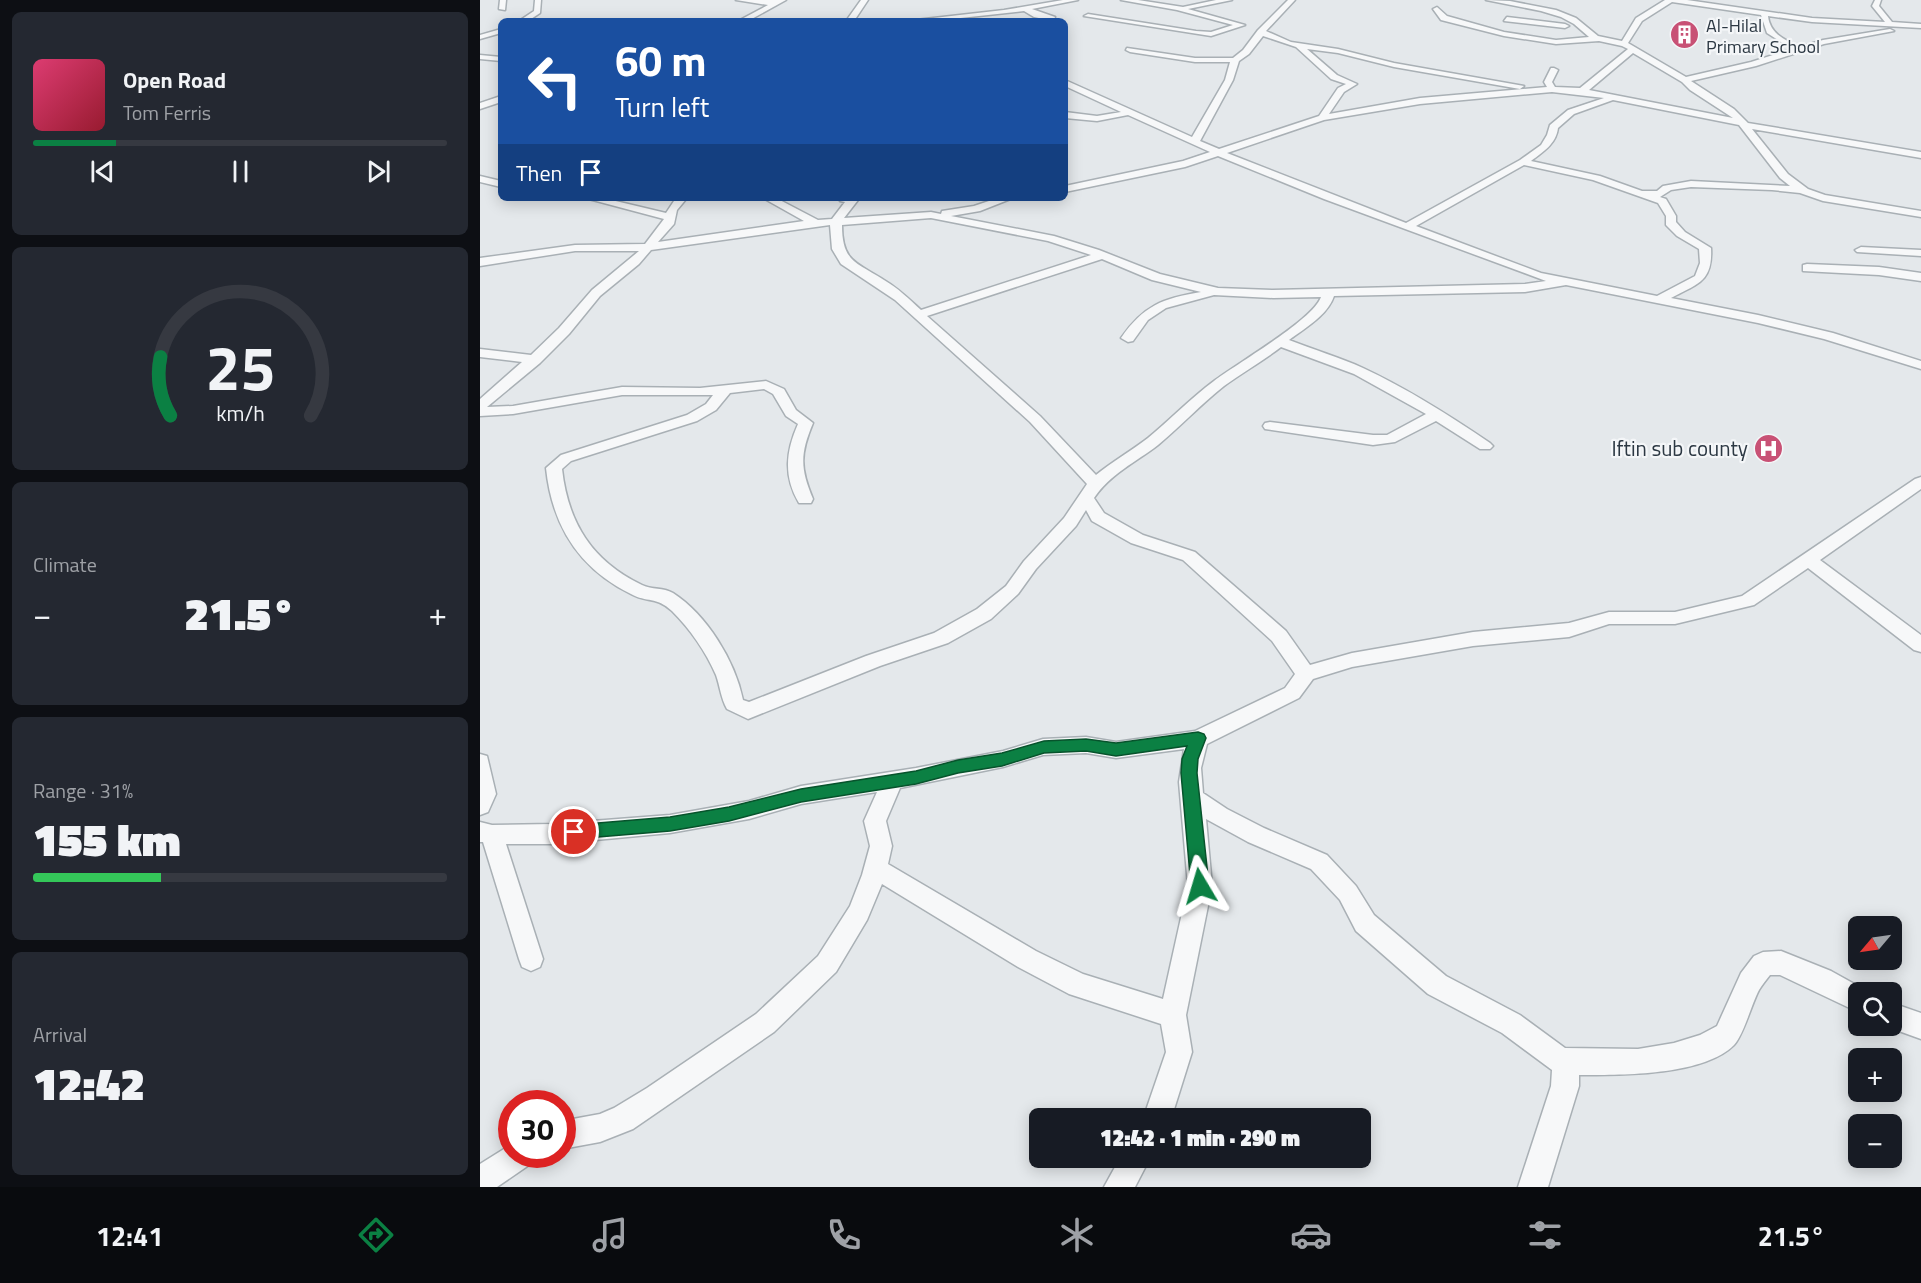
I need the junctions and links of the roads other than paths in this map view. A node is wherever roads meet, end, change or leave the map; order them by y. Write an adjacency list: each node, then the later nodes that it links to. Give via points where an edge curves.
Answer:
1 (503, 0): 15 (street)
2 (538, 0): 20 (street, via 538,12)
3 (739, 0): 13 (street)
4 (865, 0): 22 (street)
5 (1075, 0): 16 (street)
6 (1124, 0): 7 (street)
7 (1130, 0): 14 (street)
8 (1229, 0): 14 (street)
9 (1292, 0): 30 (street)
10 (1489, 0): 29 (street, via 1564,16)
11 (1672, 0): 18 (street); 34 (street, via 1639,20)
12 (1878, 0): 26 (street, via 1875,6)
13 (780, 2): 21 (street)
14 (1178, 8): 30 (street)
15 (503, 9)
16 (1026, 9): 23 (street); 24 (street)
17 (1437, 9): 33 (street, via 1444,18 1504,34 1556,42)
18 (1764, 13): 26 (street, via 1822,21); 37 (street, via 1772,36)
19 (1088, 16): 30 (street, via 1196,33)
20 (528, 18)
21 (748, 18)
22 (852, 18)
23 (940, 18)
24 (1048, 18)
25 (1507, 19): 29 (street)
26 (1889, 23): 27 (street)
27 (1909, 24): 28 (street); 37 (street, via 1892,31)
28 (1921, 26)
29 (1579, 27): 33 (street)
30 (1254, 29): 35 (street); 41 (street, via 1246,52)
31 (498, 32): 32 (street)
32 (480, 37)
33 (1599, 39): 34 (street)
34 (1624, 44): 36 (street)
35 (1298, 45): 45 (street); 52 (street, via 1334,77 1353,84 1341,90)
36 (1632, 49): 43 (street); 46 (street)
37 (1798, 49): 43 (street)
38 (1130, 51): 41 (street, via 1195,60)
39 (480, 57): 40 (street)
40 (498, 59)
41 (1235, 60): 54 (street, via 1229,80)
42 (1554, 70): 45 (street)
43 (1685, 80): 53 (street)
44 (1068, 84): 50 (street)
45 (1549, 89): 46 (street); 52 (street, via 1420,101)
46 (1582, 91): 47 (street)
47 (1615, 98): 53 (street); 57 (street, via 1577,108 1566,115 1553,128 1544,147)
48 (498, 100): 49 (street)
49 (480, 106)
50 (1128, 112): 51 (street, via 1103,118); 54 (street)
51 (1068, 116)
52 (1322, 118): 55 (street)
53 (1743, 123): 56 (street); 61 (street, via 1784,176)
54 (1195, 141): 55 (street)
55 (1221, 153): 60 (street); 73 (street)
56 (1921, 155)
57 (1523, 162): 62 (street, via 1596,178); 73 (street)
58 (480, 179): 59 (street)
59 (498, 183)
60 (1068, 188)
61 (1804, 191): 62 (street, via 1754,185 1687,184 1667,187 1660,194); 68 (street, via 1823,198)
62 (1637, 194): 84 (street, via 1662,201 1675,229 1706,251 1705,270 1700,278)
63 (603, 201): 70 (street)
64 (679, 201): 70 (street)
65 (774, 201): 72 (street)
66 (852, 201): 71 (street)
67 (999, 201): 69 (street, via 976,209)
68 (1921, 214)
69 (931, 215): 71 (street); 77 (street, via 1050,238)
70 (670, 217): 74 (street)
71 (836, 221): 72 (street); 85 (street, via 837,246 844,261 885,285)
72 (816, 224): 74 (street)
73 (1408, 226): 81 (street, via 1538,276)
74 (650, 247): 78 (street, via 575,248); 89 (street, via 596,293)
75 (1861, 250): 76 (street)
76 (1921, 253)
77 (1102, 255): 82 (street, via 1156,277); 85 (street)
78 (480, 262)
79 (1806, 268): 80 (street)
80 (1921, 277)
81 (1564, 282): 83 (street, via 1525,288); 84 (street)
82 (1218, 292): 83 (street); 86 (street, via 1165,302)
83 (1329, 292): 87 (street, via 1318,312)
84 (1659, 299): 90 (street, via 1828,336)
85 (918, 315): 98 (street, via 1010,395)
86 (1128, 338)
87 (1279, 341): 94 (street, via 1340,363); 98 (street, via 1221,382)
88 (480, 353): 89 (street)
89 (535, 360): 92 (street)
90 (1921, 364)
91 (724, 391): 93 (street, via 622,391); 98 (street, via 711,407 692,418 566,458 554,468 554,477 564,521 577,542 601,568 640,591 657,592 669,599 703,634 721,667 734,704 748,711 967,625 1012,590); 99 (street, via 766,385 779,392 791,413 806,423 797,441 794,473)
92 (480, 406)
93 (480, 412)
94 (1438, 414): 95 (street, via 1390,439); 96 (street)
95 (1270, 426)
96 (1485, 446)
97 (1921, 482): 100 (street)
98 (1091, 491): 102 (street, via 1098,517 1137,539 1189,556 1279,636)
99 (805, 499)
100 (1808, 560): 101 (street); 102 (street, via 1748,601 1712,610 1675,618 1609,618 1569,630 1473,639 1352,660)
101 (1921, 645)
102 (1306, 674): 103 (street, via 1292,693)
103 (1198, 738): 105 (street, via 1116,750 1086,745 1044,747); 106 (street, via 1190,759)
104 (480, 762): 107 (street, via 485,794)
105 (893, 780): 108 (street, via 801,795 749,810 670,824 553,834); 109 (street, via 875,821 881,846)
106 (1193, 798): 112 (street, via 1200,886); 115 (street, via 1256,835 1319,862 1348,893 1365,923 1437,985 1511,1024)
107 (480, 806)
108 (486, 834): 110 (street)
109 (875, 868): 112 (street, via 1078,985); 117 (street, via 859,912 827,964 765,1023 623,1119)
110 (531, 960)
111 (1848, 994): 115 (street, via 1781,963 1763,964 1750,982 1726,1035 1705,1047 1638,1062)
112 (1173, 1015): 116 (street, via 1179,1052)
113 (1902, 1019): 114 (street)
114 (1921, 1026)
115 (1561, 1061): 122 (street, via 1566,1070 1565,1086)
116 (1161, 1108)
117 (576, 1132)
118 (500, 1168): 120 (street)
119 (1130, 1168): 121 (street)
120 (480, 1181)
121 (1119, 1187)
122 (1533, 1187)

